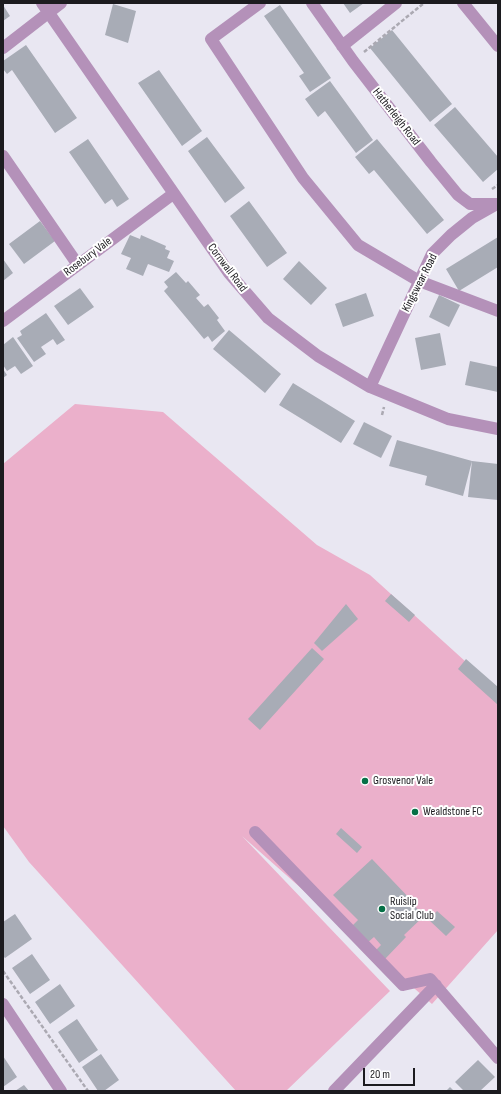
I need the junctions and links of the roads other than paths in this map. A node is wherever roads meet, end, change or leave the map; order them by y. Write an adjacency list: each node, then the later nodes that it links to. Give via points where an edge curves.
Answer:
1 (61, 3): 6 (street)
2 (260, 3): 14 (street, via 211,40 303,178 358,245)
3 (312, 3): 7 (street, Hatherleigh Road)
4 (396, 3): 7 (street)
5 (463, 3): 8 (street)
6 (46, 8): 9 (street); 11 (street, Cornwall Road)
7 (342, 46): 12 (street, Hatherleigh Road, via 458,194 470,204)
8 (498, 46)
9 (3, 48)
10 (3, 156): 13 (street)
11 (173, 194): 13 (street, Rosebury Vale); 17 (street, Cornwall Road, via 228,273 268,318 318,356)
12 (497, 204): 14 (street, Kingswear Road, via 472,218 451,235 432,254)
13 (78, 265): 16 (street, Rosebury Vale)
14 (419, 281): 15 (street); 17 (street, Kingswear Road)
15 (498, 311)
16 (3, 321)
17 (370, 387): 18 (street, Cornwall Road, via 448,420)
18 (498, 429)
19 (255, 832): 20 (street, via 403,986 430,979)
20 (436, 985): 22 (street); 24 (street)
21 (3, 1004): 23 (street)
22 (498, 1058)
23 (61, 1091)
24 (334, 1091)

